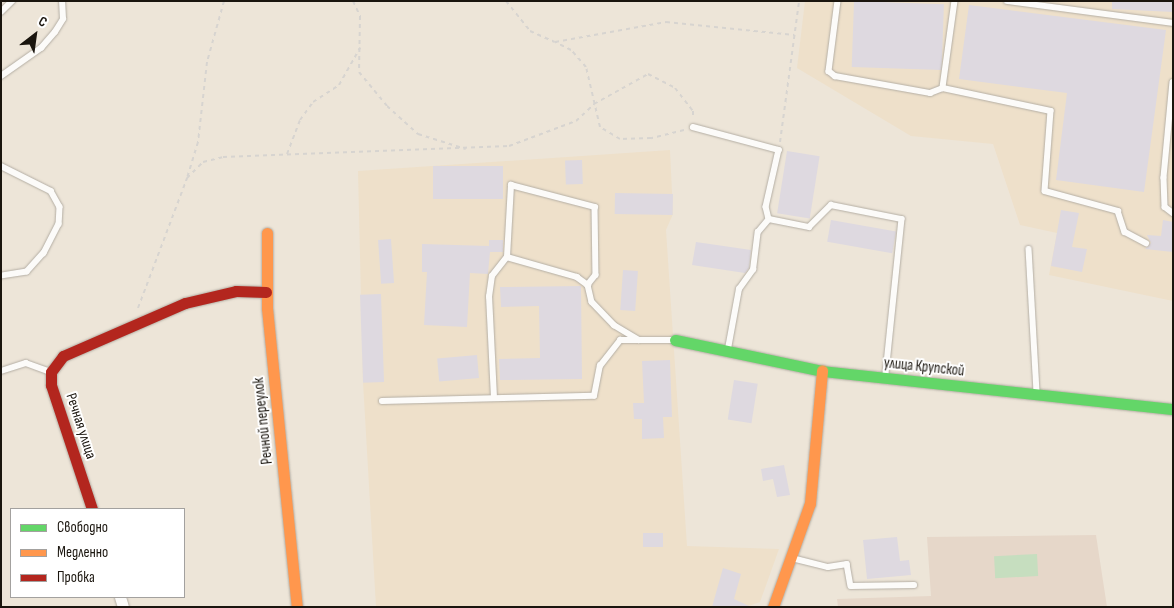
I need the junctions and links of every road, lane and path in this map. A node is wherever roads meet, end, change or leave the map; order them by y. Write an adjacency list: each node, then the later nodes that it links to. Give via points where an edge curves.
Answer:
1 (12, 1): 10 (lane)
2 (62, 1): 15 (lane, via 63,19 56,32 41,48)
3 (224, 1): 24 (path, via 207,62 198,142)
4 (353, 1): 14 (path, via 360,16)
5 (506, 1): 13 (path, via 530,31)
6 (798, 1): 12 (path)
7 (838, 1): 17 (lane, via 829,71 835,76 930,92)
8 (955, 1): 17 (lane)
9 (1007, 1): 11 (lane)
10 (1, 12)
11 (1173, 22)
12 (794, 35): 13 (path, via 666,22); 21 (path)
13 (555, 42): 18 (path, via 570,50 586,67)
14 (360, 48): 20 (path, via 359,72 386,106 418,134); 22 (path, via 339,85 313,102 300,120)
15 (1, 76)
16 (1173, 82): 25 (lane, via 1164,178 1166,207)
17 (943, 88): 28 (lane, via 1051,110 1045,191 1118,211 1125,232)
18 (594, 104): 19 (path, via 600,127 620,139 651,138); 19 (path, via 648,74 675,88 693,111); 20 (path, via 576,120 509,146)
19 (693, 127): 21 (lane)
20 (468, 149): 22 (path)
21 (779, 150): 26 (lane, via 766,207)
22 (287, 155): 24 (path, via 223,157 203,162)
23 (1, 166): 31 (lane, via 51,191 60,207 59,224 44,253 26,272)
24 (187, 178): 34 (path, via 144,298)
25 (1173, 213)
26 (769, 219): 37 (lane, via 758,232 753,270 739,289); 41 (lane, via 809,227 831,205 902,219)
27 (267, 233): 33 (street, Речной переулок)
28 (1146, 242)
29 (1029, 249): 42 (lane)
30 (506, 258): 32 (lane, via 577,277); 32 (lane, via 511,185 595,206 596,275); 43 (lane, via 492,276 490,297)
31 (1, 276)
32 (588, 285): 35 (lane, via 592,302 614,325)
33 (266, 292): 34 (street, via 236,291 185,303); 50 (street, Речной переулок)
34 (125, 329): 40 (street, via 64,356)
35 (640, 340): 36 (lane); 43 (lane, via 620,340 600,366 594,396)
36 (675, 340): 37 (street, улица Крупской)
37 (728, 351): 38 (street, улица Крупской)
38 (822, 370): 41 (street, улица Крупской); 47 (street, via 810,503)
39 (1, 371): 40 (lane, via 26,363)
40 (51, 372): 46 (street, Речная улица, via 51,385)
41 (885, 378): 42 (street, улица Крупской)
42 (1037, 394): 45 (street, улица Крупской)
43 (494, 398): 44 (lane)
44 (382, 401)
45 (1173, 410)
46 (92, 508)
47 (790, 558): 48 (lane, via 828,567 847,564 851,586); 49 (street)
48 (914, 585)
49 (776, 606)
50 (297, 607)

